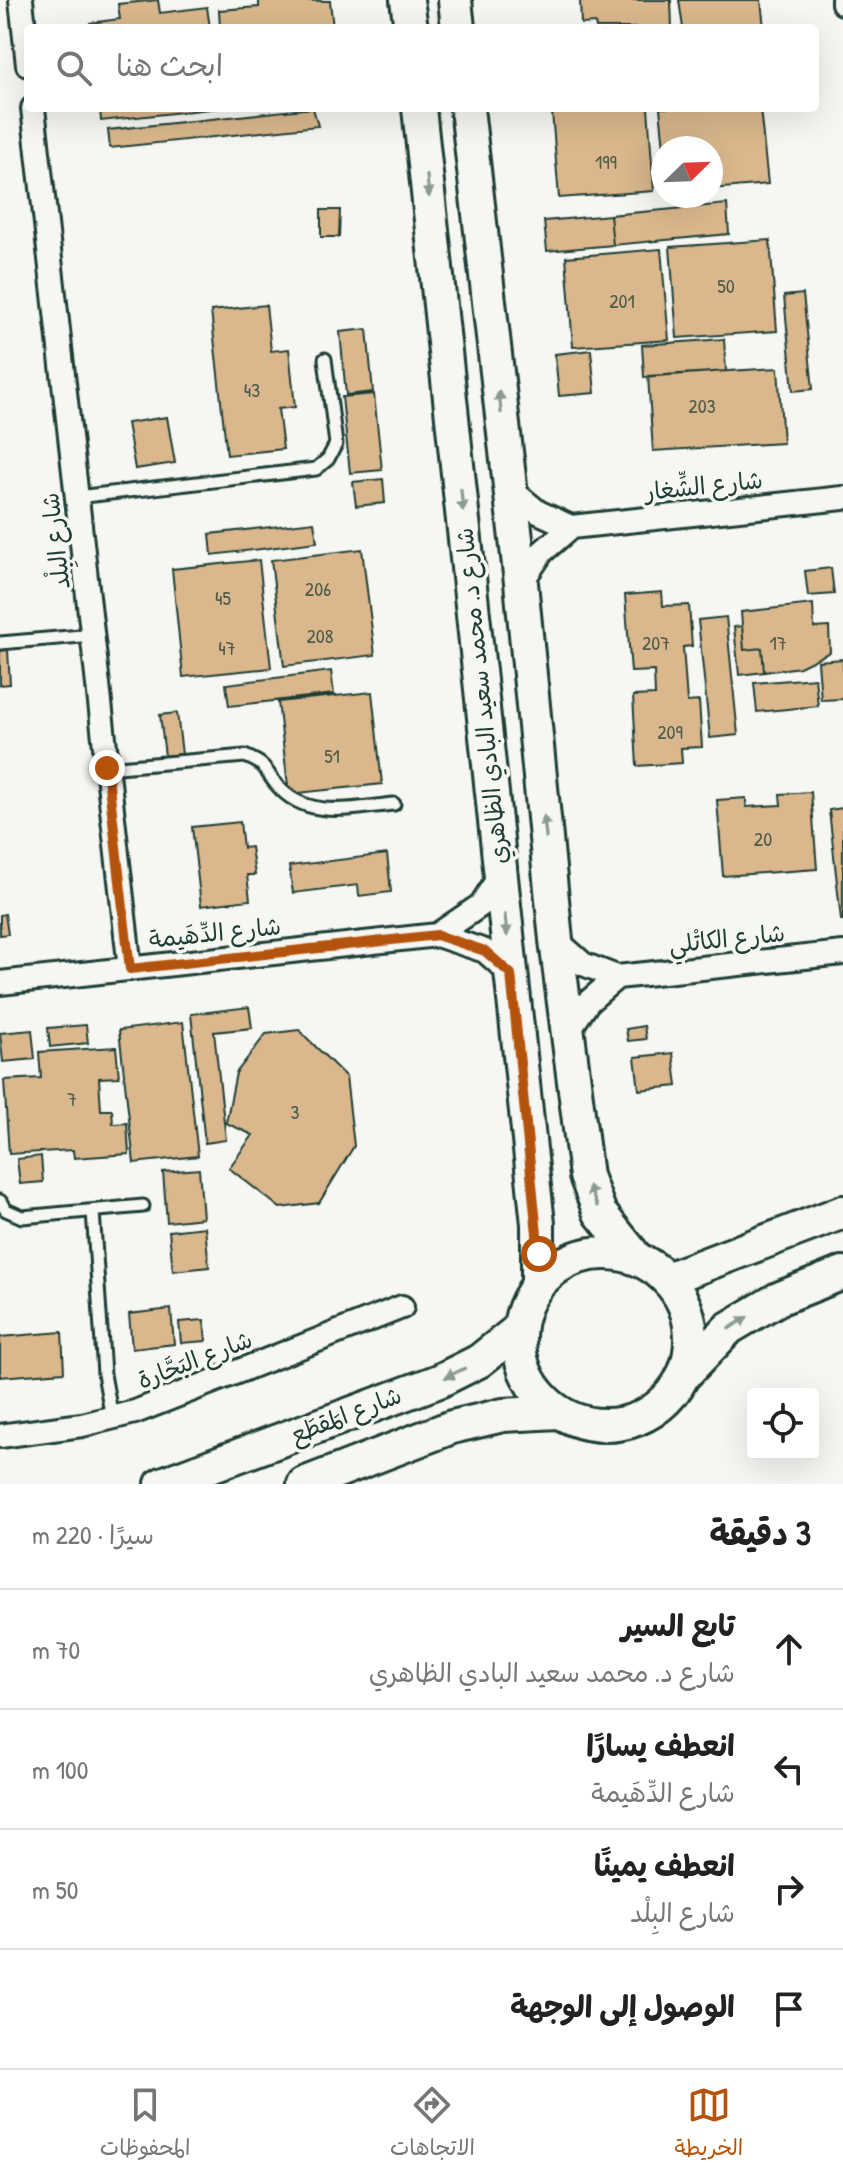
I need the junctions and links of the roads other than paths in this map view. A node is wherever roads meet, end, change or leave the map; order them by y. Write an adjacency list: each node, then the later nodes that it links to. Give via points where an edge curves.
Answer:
1 (21, 0): 6 (street)
2 (407, 0): 4 (street)
3 (455, 0): 5 (street)
4 (410, 24)
5 (458, 24)
6 (24, 28)
7 (33, 112): 14 (street, شارع البِلْد)
8 (419, 112): 12 (street, شارع د. محمد سعيد البادي الظاهري, one-way to 12)
9 (467, 112): 11 (street, شارع د. محمد سعيد البادي الظاهري, one-way to 9)
10 (325, 359): 14 (lane, via 336,444 316,469)
11 (505, 451): 12 (street, via 485,442); 13 (street, شارع د. محمد سعيد البادي الظاهري)
12 (457, 454): 22 (street, شارع د. محمد سعيد البادي الظاهري, one-way to 22)
13 (510, 489): 16 (street, via 538,512); 17 (street, شارع د. محمد سعيد البادي الظاهري)
14 (77, 497): 18 (street, شارع البِلْد)
15 (843, 498): 16 (street, شارع الشِّغار)
16 (571, 527): 17 (street, via 542,552)
17 (521, 583): 24 (street, شارع د. محمد سعيد البادي الظاهري, one-way to 17)
18 (93, 635): 19 (lane); 20 (street, شارع البِلْد)
19 (0, 643)
20 (107, 768): 21 (lane, via 245,756 264,764 277,785 305,807); 26 (street, شارع البِلْد)
21 (394, 804)
22 (501, 874): 23 (street, شارع الدِّهَيمة, via 481,905); 27 (street, شارع د. محمد سعيد البادي الظاهري, one-way to 27)
23 (437, 935): 26 (street, شارع الدِّهَيمة); 27 (street, شارع الدِّهَيمة, via 485,951)
24 (556, 940): 28 (street, شارع الكاتْلي, via 583,964); 30 (street, شارع د. محمد سعيد البادي الظاهري)
25 (843, 953): 28 (street, شارع الكاتْلي)
26 (130, 969): 29 (street, شارع الدِّهَيمة)
27 (511, 974): 38 (street, شارع د. محمد سعيد البادي الظاهري, via 538,1224)
28 (617, 977): 30 (street, via 588,1002)
29 (0, 983)
30 (566, 1034): 35 (street, شارع د. محمد سعيد البادي الظاهري, one-way to 30, via 611,1229 589,1186)
31 (0, 1201): 33 (lane, via 22,1217)
32 (143, 1206): 33 (lane)
33 (93, 1211): 43 (lane)
34 (843, 1212): 37 (street)
35 (637, 1259): 37 (street); 38 (street, via 583,1255 558,1266)
36 (843, 1273): 41 (street, one-way to 36, via 729,1328 778,1299)
37 (667, 1279): 41 (street, via 690,1326 690,1352)
38 (538, 1284): 40 (street)
39 (402, 1307): 43 (street, شارع البَحَّارة)
40 (519, 1329): 42 (street, via 527,1376); 45 (street, شارع المَقطَع, one-way to 45, via 479,1361 439,1381)
41 (682, 1377): 42 (street, via 666,1400 642,1417 614,1425 585,1423)
42 (558, 1412): 46 (street, شارع المَقطَع, via 503,1415 452,1427)
43 (112, 1418): 44 (street, شارع البَحَّارة)
44 (0, 1436)
45 (162, 1484)
46 (304, 1484)

